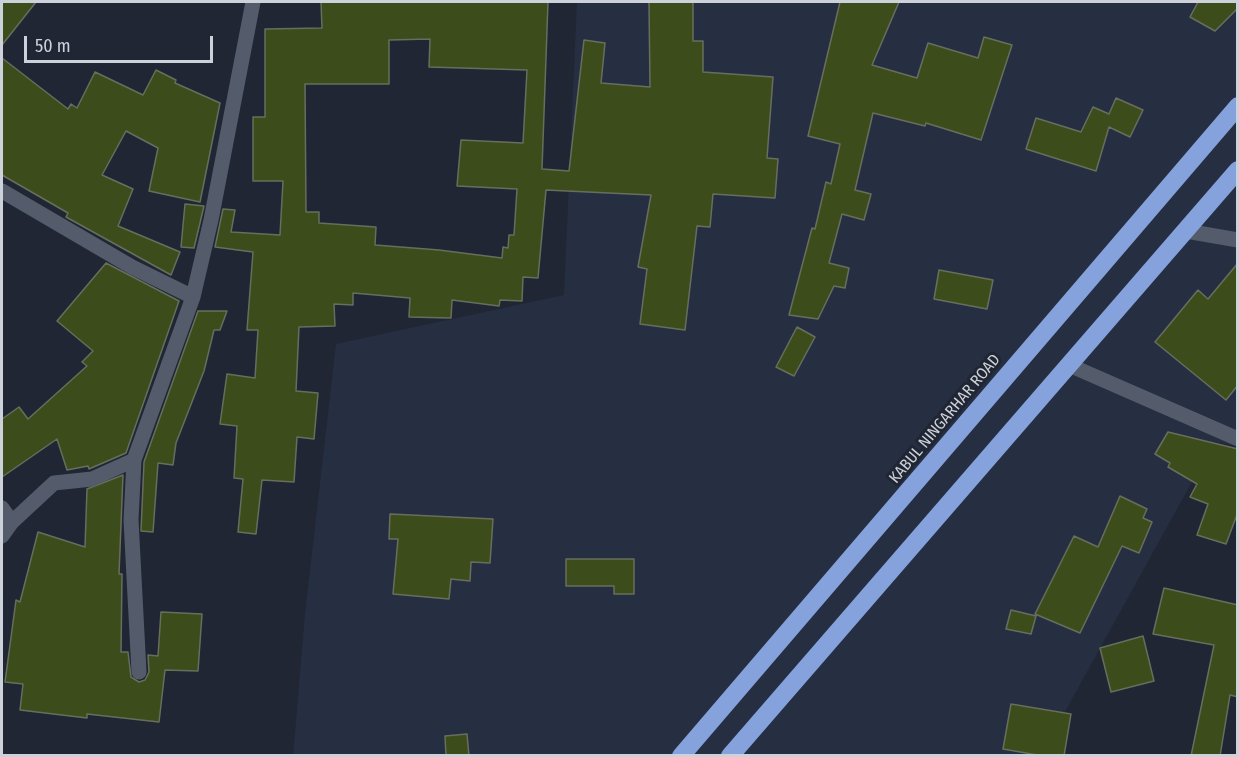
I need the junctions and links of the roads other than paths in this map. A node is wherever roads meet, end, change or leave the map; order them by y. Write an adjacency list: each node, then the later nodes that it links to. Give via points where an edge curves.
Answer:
1 (252, 2): 7 (street)
2 (1238, 106): 15 (highway, KABUL NINGARHAR ROAD)
3 (1238, 170): 5 (highway)
4 (2, 191): 7 (street, via 132,267)
5 (1186, 231): 6 (street); 8 (highway)
6 (1238, 240)
7 (193, 297): 10 (street)
8 (1069, 365): 9 (street); 16 (highway)
9 (1238, 439)
10 (134, 460): 12 (street, via 92,479 54,483); 14 (street, via 131,520)
11 (2, 508): 12 (street)
12 (12, 522): 13 (street)
13 (2, 536)
14 (139, 672)
15 (681, 756)
16 (730, 756)

